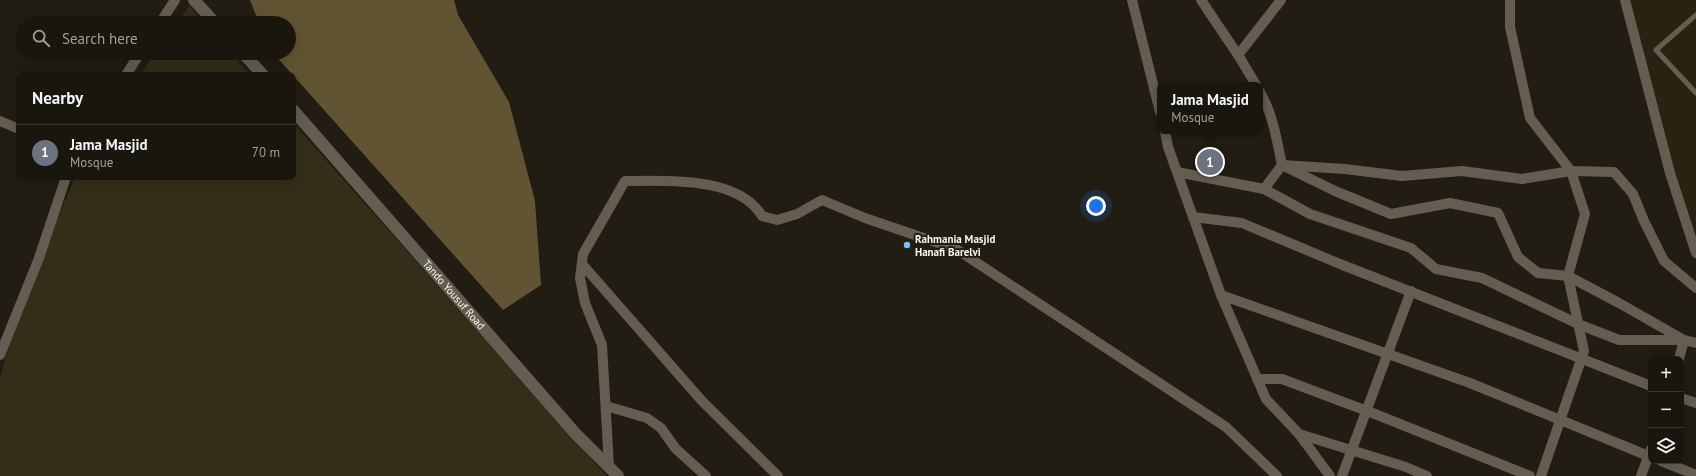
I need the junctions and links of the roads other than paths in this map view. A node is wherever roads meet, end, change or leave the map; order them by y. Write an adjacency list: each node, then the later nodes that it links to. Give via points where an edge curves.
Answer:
1 (175, 0): 9 (street)
2 (194, 0): 10 (street)
3 (1132, 0): 19 (street)
4 (1201, 0): 11 (street)
5 (1281, 0): 11 (street)
6 (1510, 0): 25 (street, via 1510,27 1530,118)
7 (1625, 0): 30 (street, via 1670,173)
8 (1696, 15): 17 (lane, via 1656,50)
9 (165, 16)
10 (209, 16)
11 (1238, 55): 16 (street)
12 (136, 60): 14 (street)
13 (249, 60): 15 (street)
14 (128, 72)
15 (260, 72)
16 (1254, 82)
17 (1696, 93)
18 (1263, 97): 24 (street)
19 (1157, 100)
20 (296, 113): 56 (street, Tando Yousuf Road, via 575,433)
21 (0, 121): 22 (street)
22 (16, 128)
23 (1166, 134): 26 (street)
24 (1282, 165): 25 (street, via 1402,176 1462,171 1522,179); 28 (street); 33 (street, via 1334,191 1391,214 1450,204 1498,213 1518,257 1538,273)
25 (1571, 171): 33 (street, via 1586,214); 34 (street, via 1614,172 1633,194 1664,261)
26 (1177, 172): 28 (street); 29 (street)
27 (65, 180): 41 (street, via 39,258)
28 (1264, 188): 37 (street, via 1310,214 1411,248 1436,268 1482,278)
29 (1194, 217): 35 (street, via 1242,223); 36 (street)
30 (1693, 239): 31 (street)
31 (1696, 253)
32 (582, 264): 48 (street, via 580,278 585,304 602,345); 61 (street, via 702,401); 62 (street, via 583,254 625,180 682,182 718,187 745,198 762,216 777,220 797,214 822,200 956,249 1226,427)
33 (1568, 276): 37 (street); 38 (street)
34 (1696, 288)
35 (1411, 291): 40 (street); 43 (street)
36 (1222, 295): 40 (street); 44 (street)
37 (1578, 324): 38 (street, via 1619,340); 43 (street, via 1584,351)
38 (1684, 340): 39 (street); 42 (street)
39 (1696, 342)
40 (1387, 353): 49 (street); 50 (street, via 1470,382)
41 (0, 355)
42 (1680, 356)
43 (1582, 359): 45 (street); 50 (street)
44 (1258, 379): 49 (street, via 1282,379); 51 (street, via 1266,399)
45 (1648, 385)
46 (1684, 399): 47 (street)
47 (1696, 403)
48 (606, 406): 56 (street); 60 (street, via 647,418 661,428 676,449)
49 (1366, 411): 52 (street); 65 (street)
50 (1560, 420): 53 (street); 66 (street)
51 (1299, 434): 52 (street); 57 (street)
52 (1351, 450): 63 (street); 64 (street)
53 (1648, 453)
54 (1648, 459): 67 (street)
55 (1668, 464): 58 (street)
56 (609, 466): 59 (street, Tando Yousuf Road)
57 (1328, 475)
58 (1696, 475)
59 (618, 476)
60 (706, 476)
61 (778, 476)
62 (1277, 476)
63 (1342, 476)
64 (1427, 476)
65 (1530, 476)
66 (1541, 476)
67 (1641, 476)

